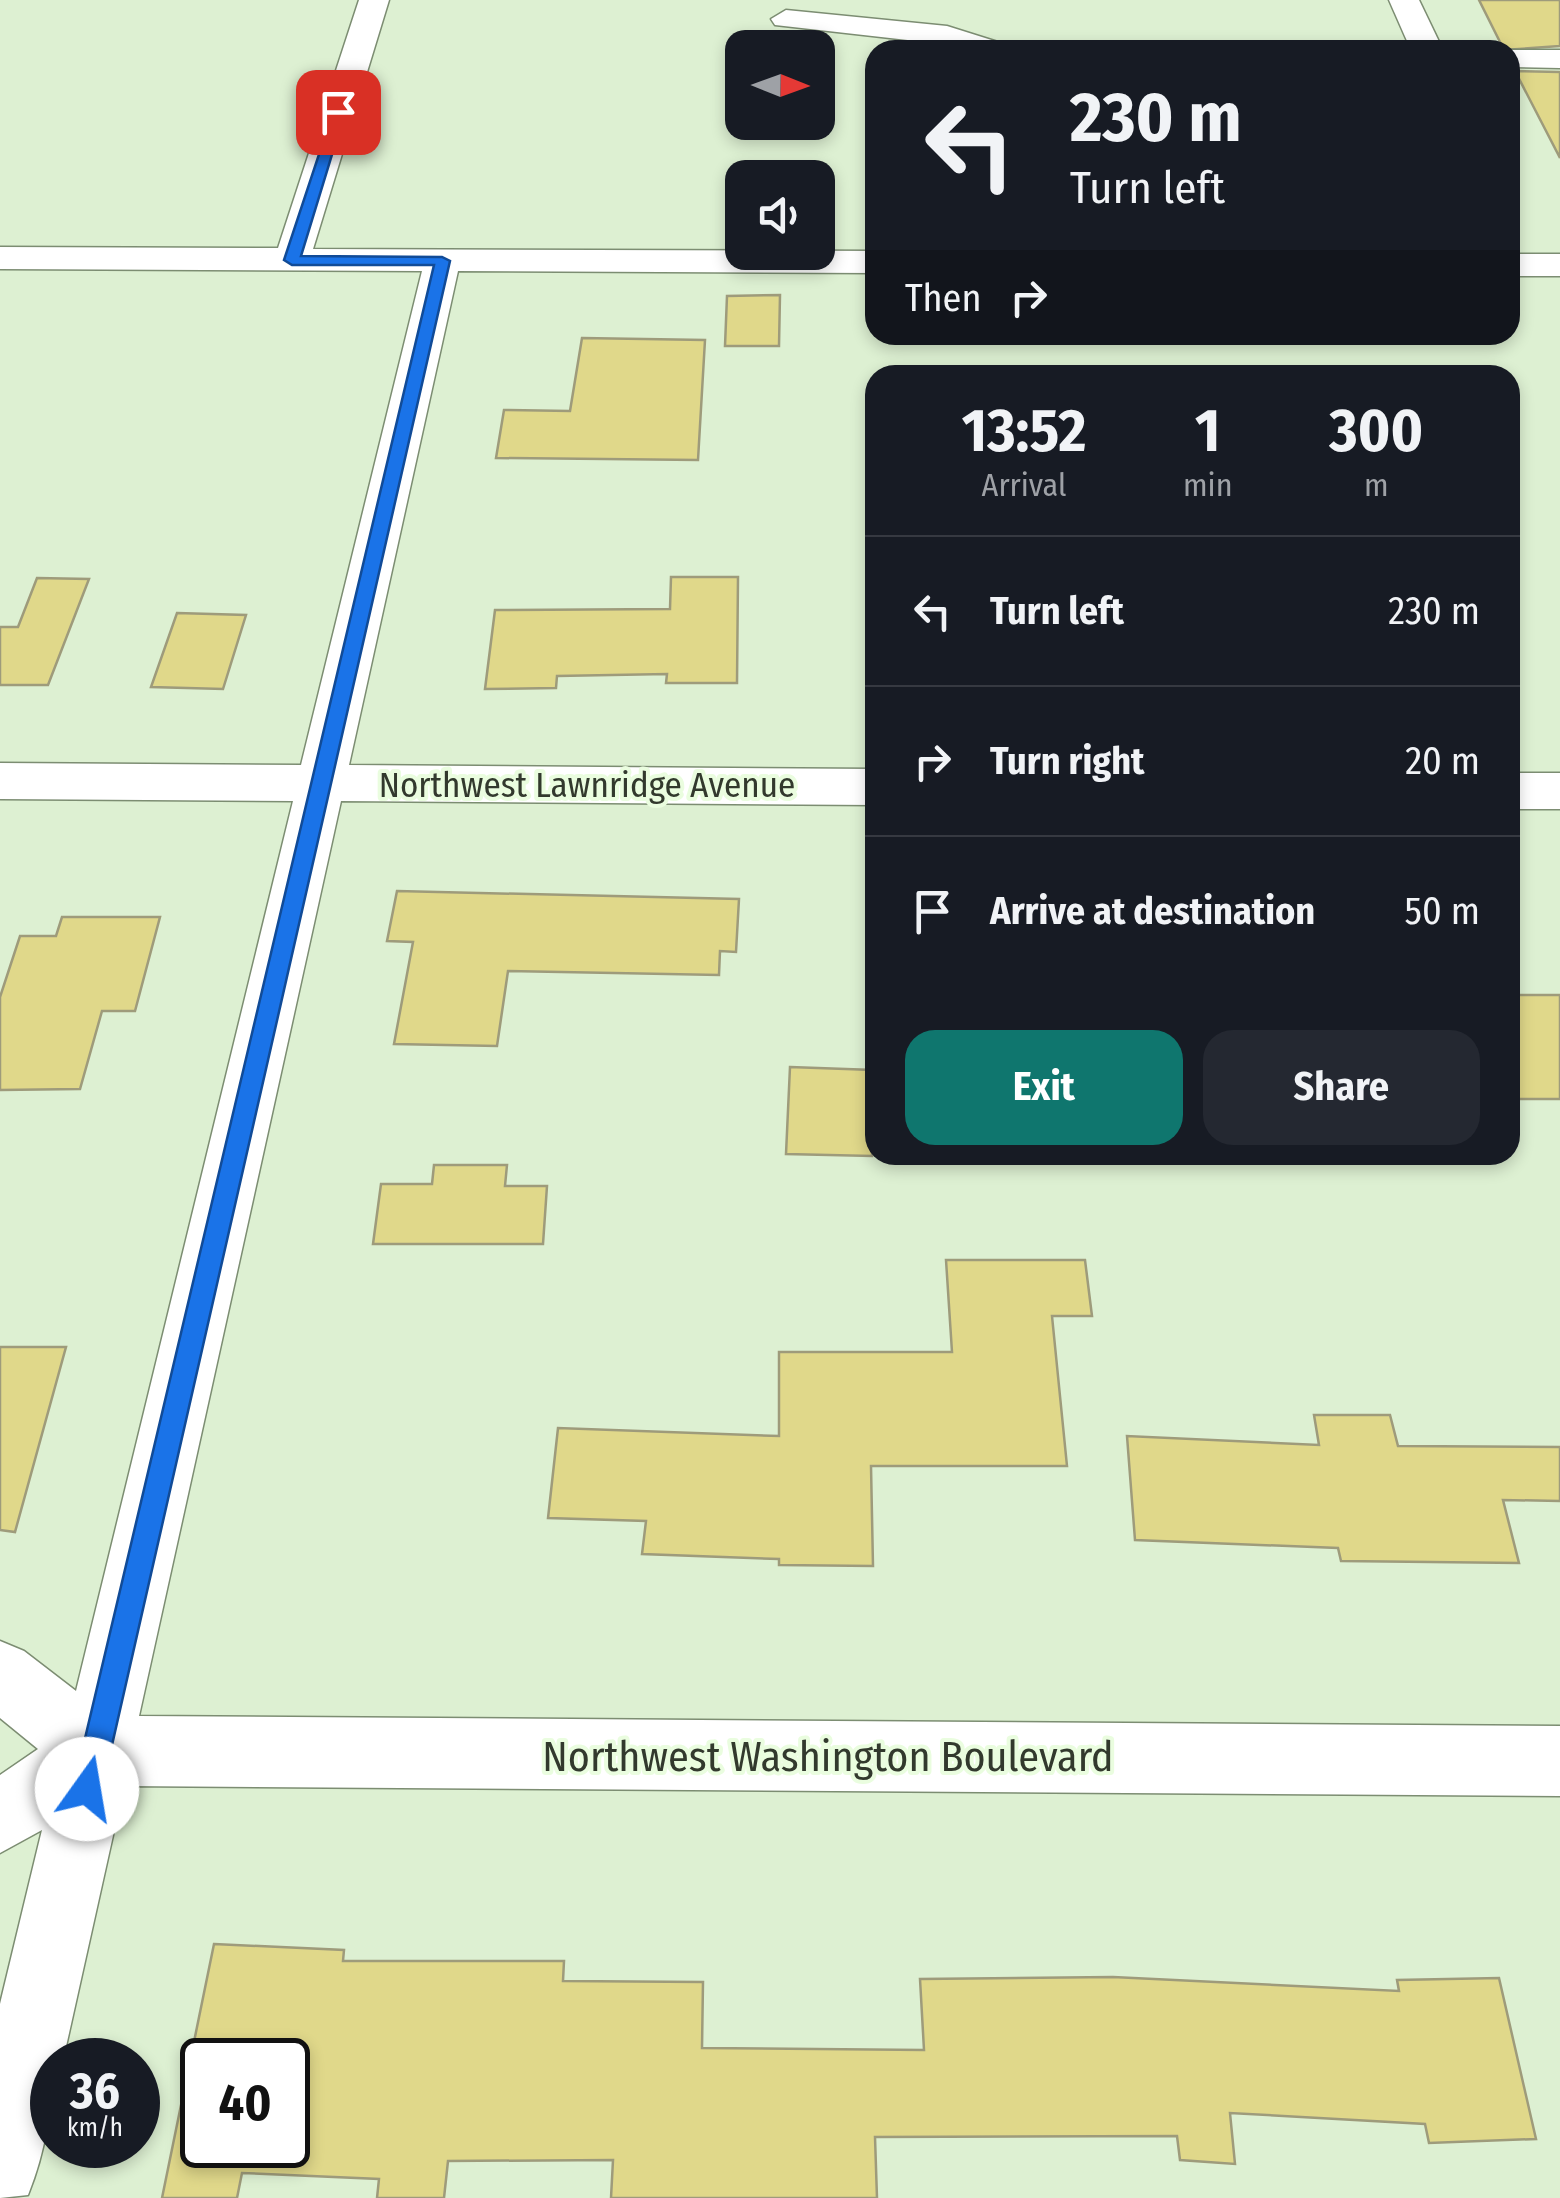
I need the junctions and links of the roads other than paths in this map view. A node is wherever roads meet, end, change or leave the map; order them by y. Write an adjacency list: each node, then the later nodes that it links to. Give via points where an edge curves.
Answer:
1 (374, 0): 9 (street)
2 (1404, 0): 5 (street)
3 (786, 19): 4 (street)
4 (961, 40)
5 (1422, 40)
6 (1520, 58): 7 (street)
7 (1560, 58)
8 (0, 258): 9 (street)
9 (292, 260): 10 (street)
10 (442, 261): 11 (street); 15 (street)
11 (865, 262)
12 (1520, 265): 13 (street)
13 (1560, 265)
14 (0, 781): 15 (street, Northwest Lawnridge Avenue)
15 (318, 783): 16 (street, Northwest Lawnridge Avenue); 20 (street)
16 (865, 787)
17 (1520, 790): 18 (street)
18 (1560, 791)
19 (0, 1675): 20 (street)
20 (96, 1752): 21 (street, Northwest Washington Boulevard); 22 (street); 23 (street)
21 (1560, 1760)
22 (0, 1818)
23 (0, 2167)

